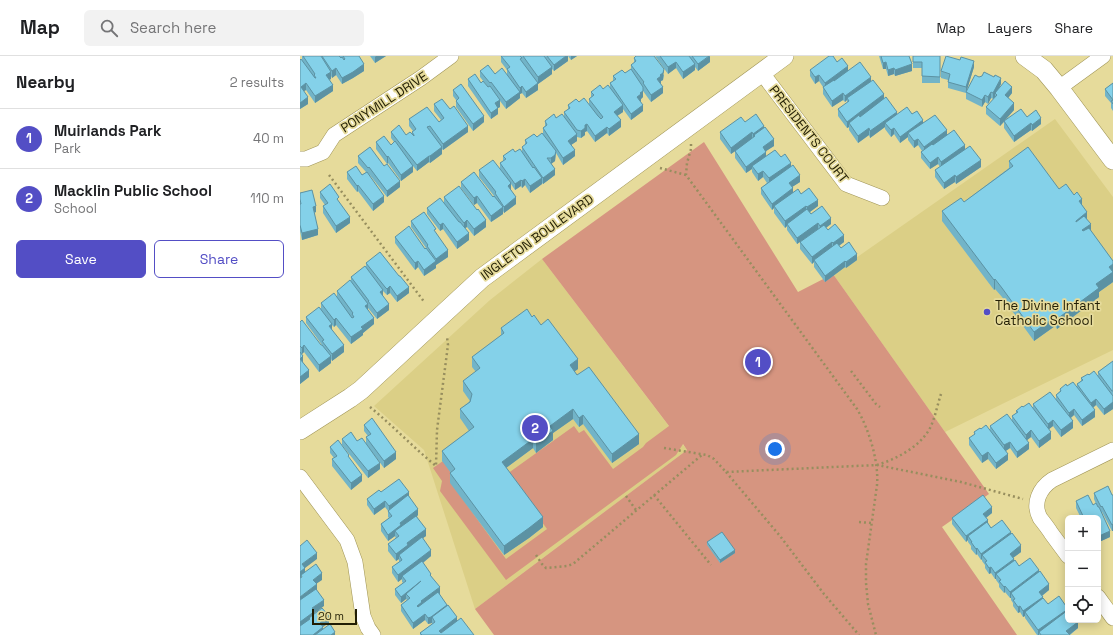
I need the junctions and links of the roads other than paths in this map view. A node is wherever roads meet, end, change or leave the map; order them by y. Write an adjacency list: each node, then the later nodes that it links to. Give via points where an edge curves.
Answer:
1 (451, 56): 7 (street, PONYMILL DRIVE, via 334,135 323,152 306,160)
2 (784, 56): 5 (street, INGLETON BOULEVARD)
3 (1025, 56): 6 (street, via 1044,70)
4 (1103, 56): 6 (street)
5 (762, 73): 9 (street, PRESIDENTS COURT, via 846,184); 10 (street, INGLETON BOULEVARD, via 482,278 361,390)
6 (1059, 88): 8 (street)
7 (300, 159)
8 (1113, 160)
9 (882, 198)
10 (300, 430)
11 (1113, 450): 13 (street, via 1052,480 1045,485 1039,495 1037,509 1040,517)
12 (300, 477): 16 (street, via 347,540 355,562 363,616)
13 (1065, 552)
14 (1101, 602): 15 (street)
15 (1113, 618)
16 (373, 635)

